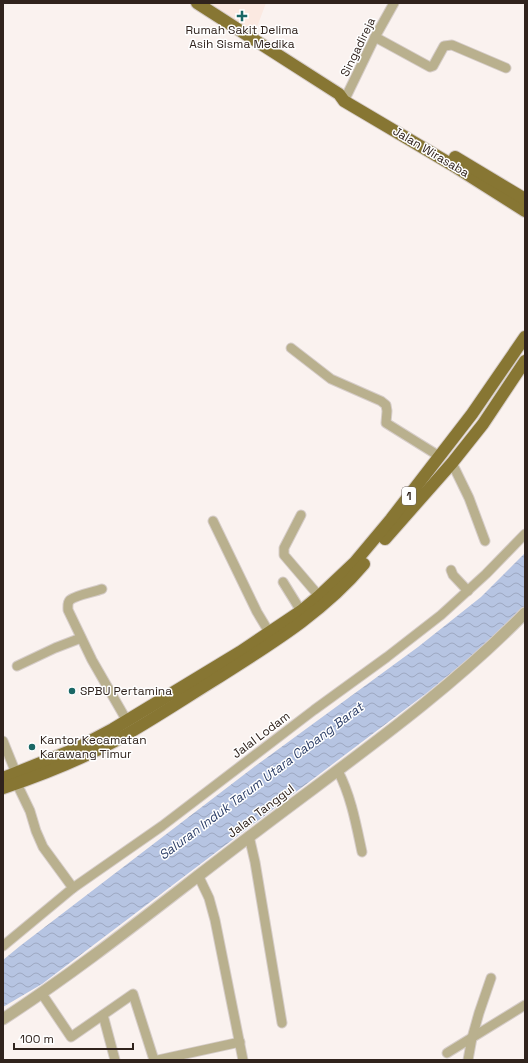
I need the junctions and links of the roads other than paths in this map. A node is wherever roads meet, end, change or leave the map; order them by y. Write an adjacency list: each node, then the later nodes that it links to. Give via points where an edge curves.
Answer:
1 (197, 3): 5 (main road, Jalan Wirasaba)
2 (394, 3): 3 (street, Singadireja)
3 (375, 37): 4 (street, via 430,67 444,46 452,45); 5 (street, Singadireja)
4 (506, 68)
5 (344, 96): 6 (main road, Jalan Wirasaba); 7 (main road, Jalan Wirasaba)
6 (525, 199)
7 (525, 211)
8 (525, 337): 11 (main road, 1, via 472,414)
9 (291, 348): 11 (street, via 332,379 381,401 386,405 386,423)
10 (525, 362): 12 (main road, 1)
11 (439, 456): 21 (main road, 1, via 356,562)
12 (452, 463): 16 (street, via 469,498); 27 (main road, 1, via 362,566 306,620 269,646)
13 (301, 515): 21 (street, via 284,548 284,555)
14 (213, 521): 24 (street, via 256,612)
15 (525, 534): 20 (street, Jalal Lodam)
16 (485, 541)
17 (451, 570): 20 (street)
18 (283, 582): 22 (street)
19 (102, 589): 25 (street, via 76,597 69,602 68,610)
20 (468, 591): 37 (street, Jalal Lodam, via 387,657 162,826)
21 (319, 596): 22 (main road, 1)
22 (301, 611): 24 (main road, 1)
23 (525, 613): 30 (street, Jalan Tanggul, via 463,672)
24 (269, 632): 27 (main road, 1)
25 (81, 638): 26 (street); 28 (street)
26 (17, 666)
27 (167, 703): 28 (main road, 1); 32 (main road, 1, via 114,741 80,758)
28 (127, 721): 32 (main road, 1)
29 (3, 741): 32 (street)
30 (338, 771): 34 (street, Jalan Tanggul); 35 (street, via 346,786)
31 (3, 778): 32 (main road, 1)
32 (16, 778): 33 (main road, 1); 37 (street, via 43,847)
33 (3, 788)
34 (249, 836): 36 (street, Jalan Tanggul); 44 (street, via 256,862)
35 (362, 852)
36 (198, 875): 40 (street, Jalan Tanggul); 46 (street, via 209,898 215,920)
37 (73, 888): 38 (street, Jalal Lodam)
38 (3, 946)
39 (491, 978): 45 (street)
40 (42, 994): 42 (street, via 71,1037); 43 (street, Jalan Tanggul)
41 (525, 1005): 45 (street)
42 (103, 1016): 48 (street); 49 (street, via 133,994)
43 (3, 1019)
44 (282, 1023)
45 (472, 1038): 47 (street); 52 (street)
46 (240, 1042): 50 (street); 51 (street)
47 (447, 1053)
48 (115, 1060)
49 (154, 1060)
50 (158, 1060)
51 (242, 1060)
52 (468, 1060)

